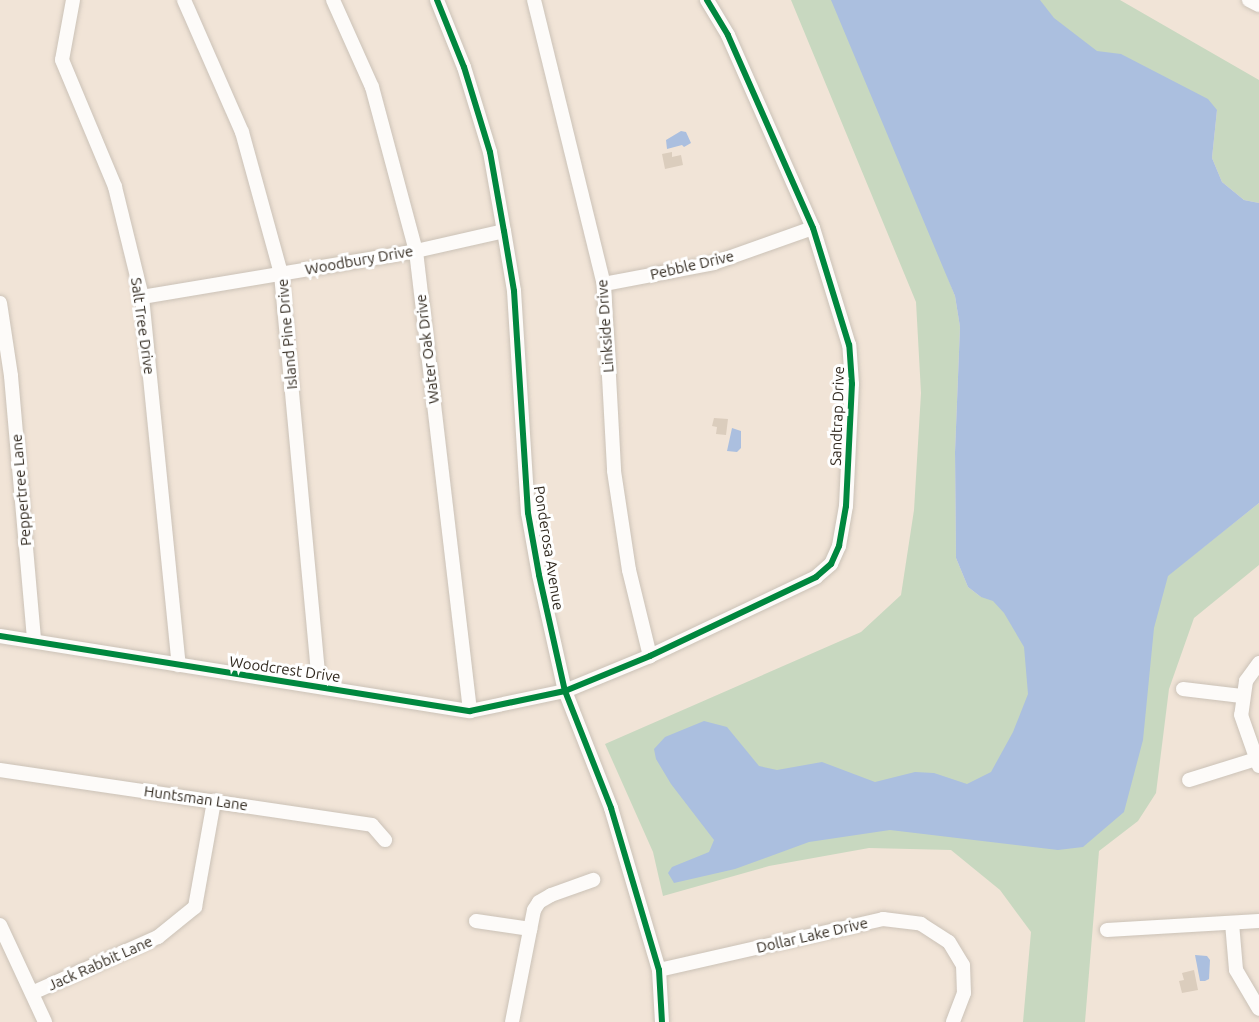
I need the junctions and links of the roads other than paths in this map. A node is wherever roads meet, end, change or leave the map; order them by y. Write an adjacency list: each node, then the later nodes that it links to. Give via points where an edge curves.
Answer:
1 (73, 0): 14 (street, Salt Tree Drive, via 62,60 114,187)
2 (183, 0): 12 (street, Island Pine Drive, via 242,132)
3 (333, 0): 11 (street, Water Oak Drive, via 372,87)
4 (438, 0): 10 (street, Ponderosa Avenue, via 490,152)
5 (534, 0): 13 (street, Linkside Drive)
6 (707, 0): 9 (street, Sandtrap Drive, via 728,35)
7 (1250, 0): 8 (street)
8 (1259, 5)
9 (813, 228): 13 (street, Pebble Drive, via 714,263); 18 (street, Sandtrap Drive, via 849,345 852,384 846,506 839,546 831,564 816,577)
10 (504, 231): 11 (street, Woodbury Drive); 23 (street, Ponderosa Avenue, via 514,291 528,513)
11 (416, 251): 12 (street, Woodbury Drive); 25 (street, Water Oak Drive)
12 (281, 274): 14 (street, Woodbury Drive); 21 (street, Island Pine Drive)
13 (604, 284): 18 (street, Linkside Drive, via 614,471 629,570)
14 (142, 297): 20 (street, Salt Tree Drive)
15 (0, 303): 17 (street, Peppertree Lane, via 11,376)
16 (0, 636): 17 (street, Woodcrest Drive)
17 (34, 641): 20 (street, Woodcrest Drive)
18 (650, 656): 23 (street, Sandtrap Drive)
19 (1259, 663): 24 (street, via 1246,681)
20 (179, 665): 21 (street, Woodcrest Drive)
21 (319, 685): 25 (street, Woodcrest Drive)
22 (1183, 688): 24 (street)
23 (565, 691): 25 (street, Woodcrest Drive); 38 (street, Ponderosa Avenue, via 611,808)
24 (1242, 696): 26 (street, via 1241,715)
25 (471, 711)
26 (1256, 755): 28 (street)
27 (0, 770): 29 (street, Huntsman Lane)
28 (1189, 780)
29 (214, 801): 30 (street, Huntsman Lane, via 372,825); 39 (street, Jack Rabbit Lane, via 195,907 158,937)
30 (386, 840)
31 (593, 880): 36 (street, via 545,898 534,910)
32 (476, 921): 36 (street)
33 (1259, 921): 34 (street)
34 (1232, 923): 37 (street); 40 (street, via 1236,970)
35 (0, 925): 39 (street)
36 (530, 929): 42 (street)
37 (1107, 930)
38 (659, 970): 43 (street, Ponderosa Avenue); 44 (street, Dollar Lake Drive, via 882,919 921,924 949,942 963,965 964,993)
39 (32, 993): 41 (street)
40 (1259, 1009)
41 (45, 1022)
42 (512, 1022)
43 (662, 1022)
44 (953, 1022)

